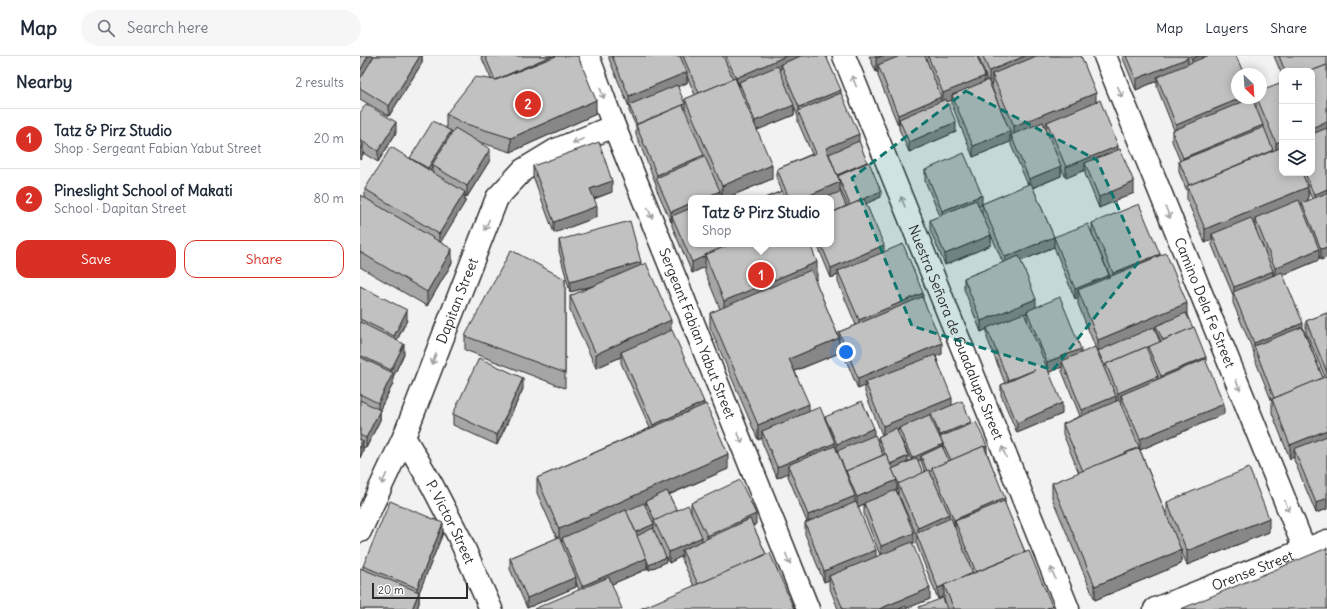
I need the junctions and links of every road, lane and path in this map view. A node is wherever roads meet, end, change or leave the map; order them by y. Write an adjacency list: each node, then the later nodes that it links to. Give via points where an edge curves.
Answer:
1 (588, 56): 4 (street, Sergeant Fabian Yabut Street, one-way to 4)
2 (844, 56): 11 (street, Nuestra Señora de Guadalupe Street, one-way to 2)
3 (1105, 56): 8 (street, Camino Dela Fe Street, one-way to 8)
4 (614, 126): 5 (street, Dapitan Street, one-way to 5, via 556,150 523,170 497,198); 10 (street, Sergeant Fabian Yabut Street, one-way to 10)
5 (404, 437): 6 (street, Dapitan Street, one-way to 6); 9 (street, P. Victor Street, via 459,537)
6 (360, 531)
7 (1327, 541): 8 (street, Orense Street)
8 (1304, 550): 12 (street, Orense Street)
9 (491, 609)
10 (808, 609)
11 (1068, 609)
12 (1156, 609)

